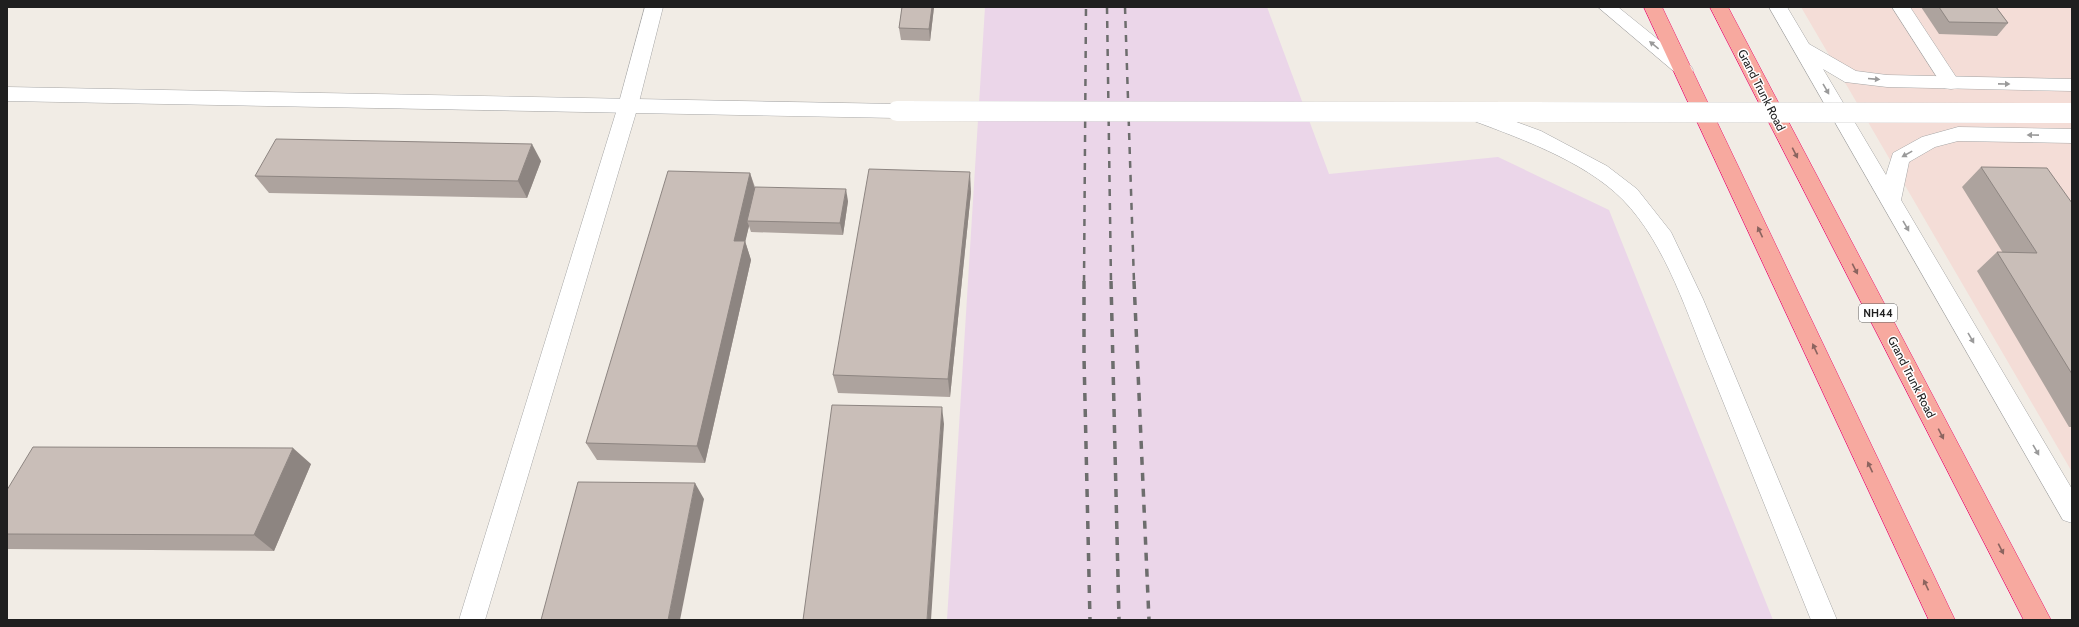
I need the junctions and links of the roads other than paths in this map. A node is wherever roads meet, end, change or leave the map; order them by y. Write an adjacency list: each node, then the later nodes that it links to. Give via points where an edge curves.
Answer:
1 (654, 7): 12 (street)
2 (1607, 7): 8 (street, one-way to 2)
3 (1654, 7): 8 (highway)
4 (1719, 7): 21 (highway, Grand Trunk Road / NH44, one-way to 21)
5 (1778, 7): 7 (street)
6 (1901, 7): 9 (street)
7 (1802, 47): 9 (street, one-way to 9, via 1852,77); 16 (street, one-way to 16)
8 (1684, 70): 20 (highway, one-way to 8)
9 (1951, 83): 10 (street, one-way to 10)
10 (2072, 85)
11 (7, 94): 12 (street)
12 (628, 106): 13 (street, bridge, via 897,111); 19 (street)
13 (1470, 112): 14 (street, bridge); 18 (street, via 1534,136 1600,171 1630,194 1664,238 1692,299)
14 (2072, 113)
15 (2072, 136): 16 (street, one-way to 16, via 1958,134 1929,142 1900,158)
16 (1891, 200): 17 (street, one-way to 17)
17 (2072, 512)
18 (1821, 614)
19 (472, 620)
20 (1942, 620)
21 (2038, 620)

